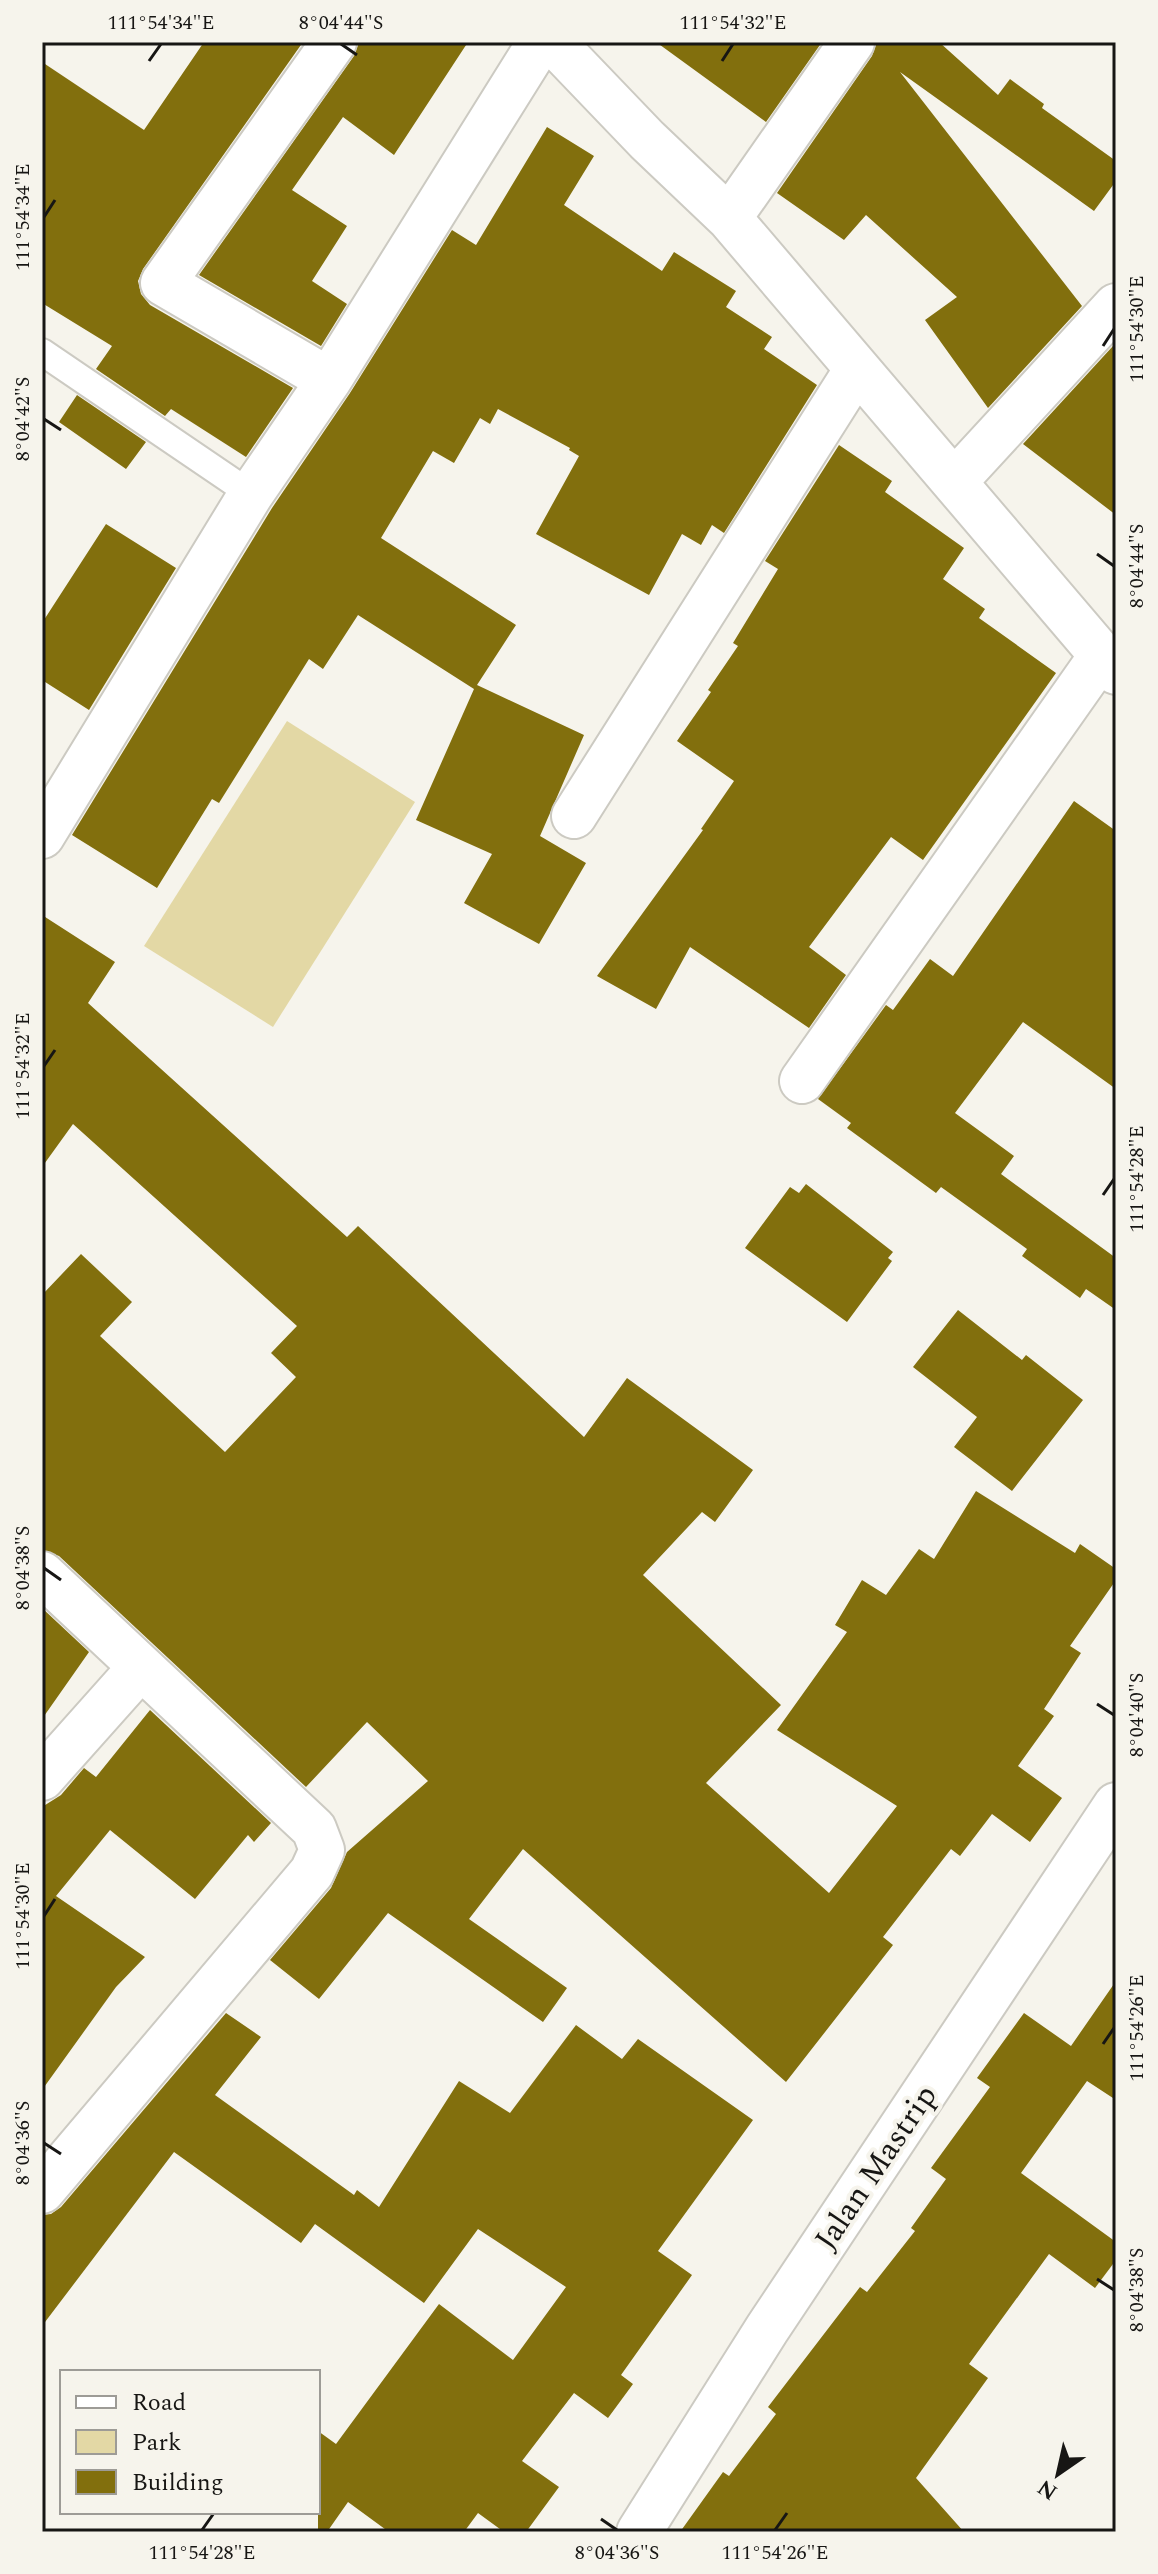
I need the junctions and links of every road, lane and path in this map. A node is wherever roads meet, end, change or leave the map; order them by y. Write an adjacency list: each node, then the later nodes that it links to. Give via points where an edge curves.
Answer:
1 (334, 42): 9 (street, via 163,283)
2 (540, 42): 9 (street)
3 (553, 42): 5 (street)
4 (852, 42): 5 (street)
5 (729, 218): 8 (street)
6 (1116, 306): 10 (street)
7 (42, 352): 11 (lane)
8 (857, 369): 10 (street); 13 (street)
9 (329, 380): 11 (street)
10 (954, 482): 12 (street)
11 (251, 494): 14 (street)
12 (1109, 664): 15 (street)
13 (574, 816)
14 (42, 836)
15 (802, 1081)
16 (42, 1574): 17 (street)
17 (140, 1668): 18 (street); 20 (street, via 314,1829 322,1850 312,1872)
18 (42, 1778)
19 (1116, 1805): 21 (street, Jalan Mastrip, via 767,2329)
20 (42, 2191)
21 (639, 2532)

